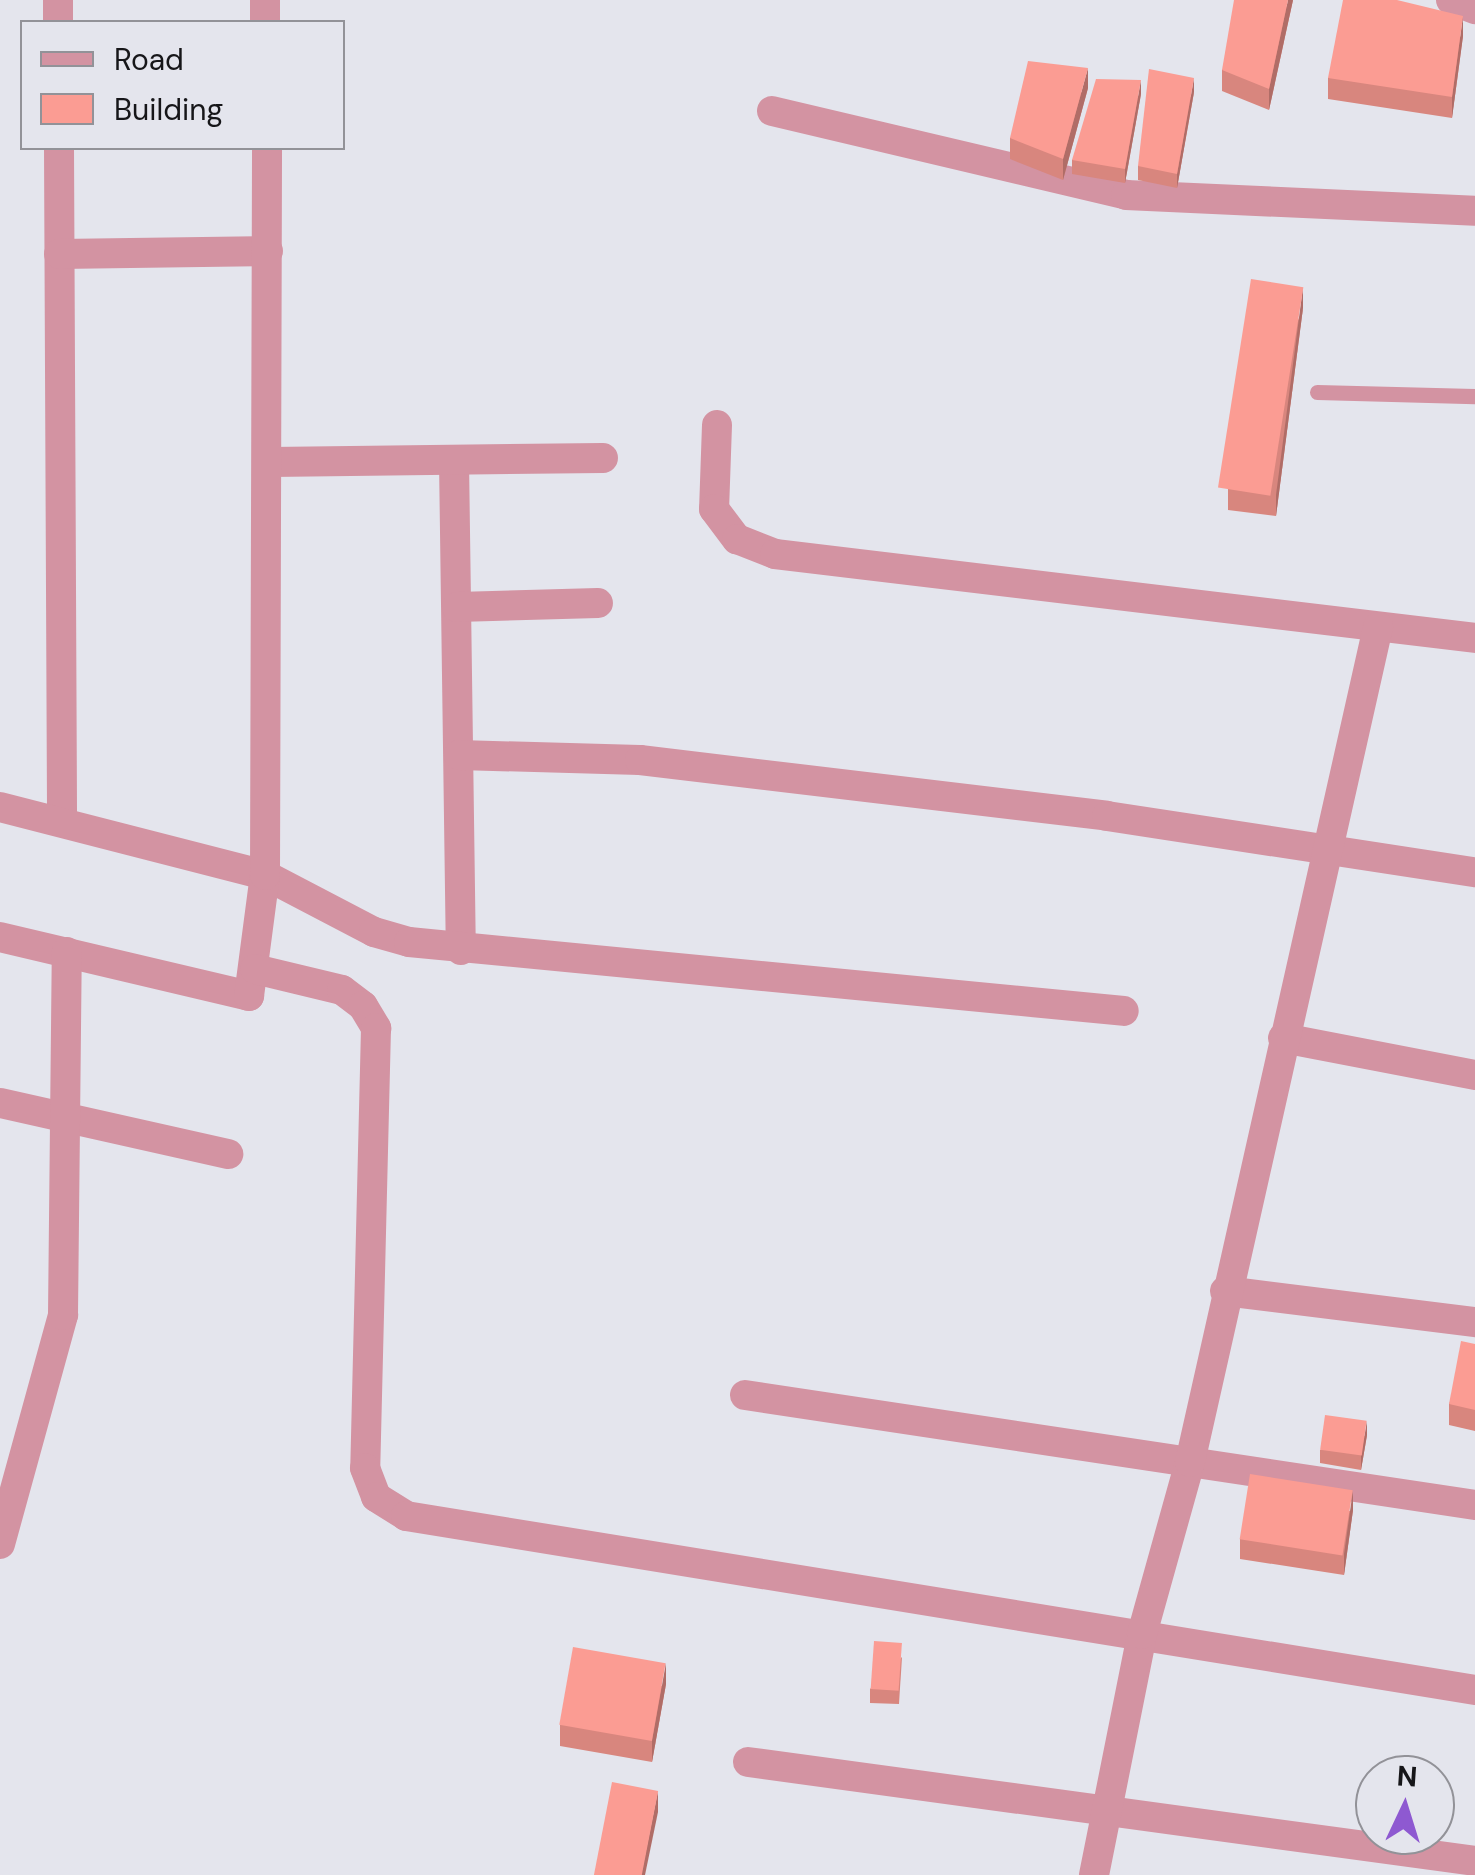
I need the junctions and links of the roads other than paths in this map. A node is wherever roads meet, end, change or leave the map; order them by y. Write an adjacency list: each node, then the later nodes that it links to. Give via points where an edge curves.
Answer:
1 (1451, 0): 2 (street)
2 (1475, 9)
3 (772, 112): 6 (street, via 1126,194)
4 (59, 150): 8 (street)
5 (267, 150): 7 (street)
6 (1475, 211)
7 (268, 251): 8 (street); 14 (street)
8 (59, 254): 21 (street)
9 (1317, 392): 10 (lane)
10 (1475, 396)
11 (717, 425): 17 (street, via 714,508 737,540 775,554)
12 (602, 458): 13 (street)
13 (454, 460): 14 (street); 16 (street)
14 (271, 462): 24 (street)
15 (598, 603): 16 (street)
16 (456, 607): 19 (street)
17 (1378, 628): 18 (street); 22 (street)
18 (1475, 638)
19 (459, 755): 22 (street, via 624,759); 26 (street)
20 (0, 807): 21 (street)
21 (62, 822): 24 (street)
22 (1326, 847): 23 (street); 30 (street)
23 (1475, 872)
24 (265, 875): 26 (street, via 374,932); 28 (street)
25 (0, 936): 27 (street)
26 (460, 950): 29 (street)
27 (66, 952): 28 (street, via 249,996); 33 (street)
28 (255, 970): 41 (street, via 342,990 376,1028 364,1468 376,1497 406,1516 471,1528)
29 (1124, 1011)
30 (1282, 1038): 31 (street); 35 (street)
31 (1475, 1075)
32 (0, 1103): 33 (street)
33 (65, 1118): 34 (street); 40 (street, via 63,1314)
34 (228, 1154)
35 (1225, 1290): 36 (street); 38 (street)
36 (1475, 1322)
37 (744, 1395): 38 (street)
38 (1190, 1462): 39 (street); 41 (street)
39 (1475, 1505)
40 (0, 1544)
41 (1142, 1634): 42 (street); 44 (street)
42 (1475, 1690)
43 (748, 1762): 44 (street)
44 (1110, 1808): 45 (street); 46 (street)
45 (1475, 1861)
46 (1094, 1875)

